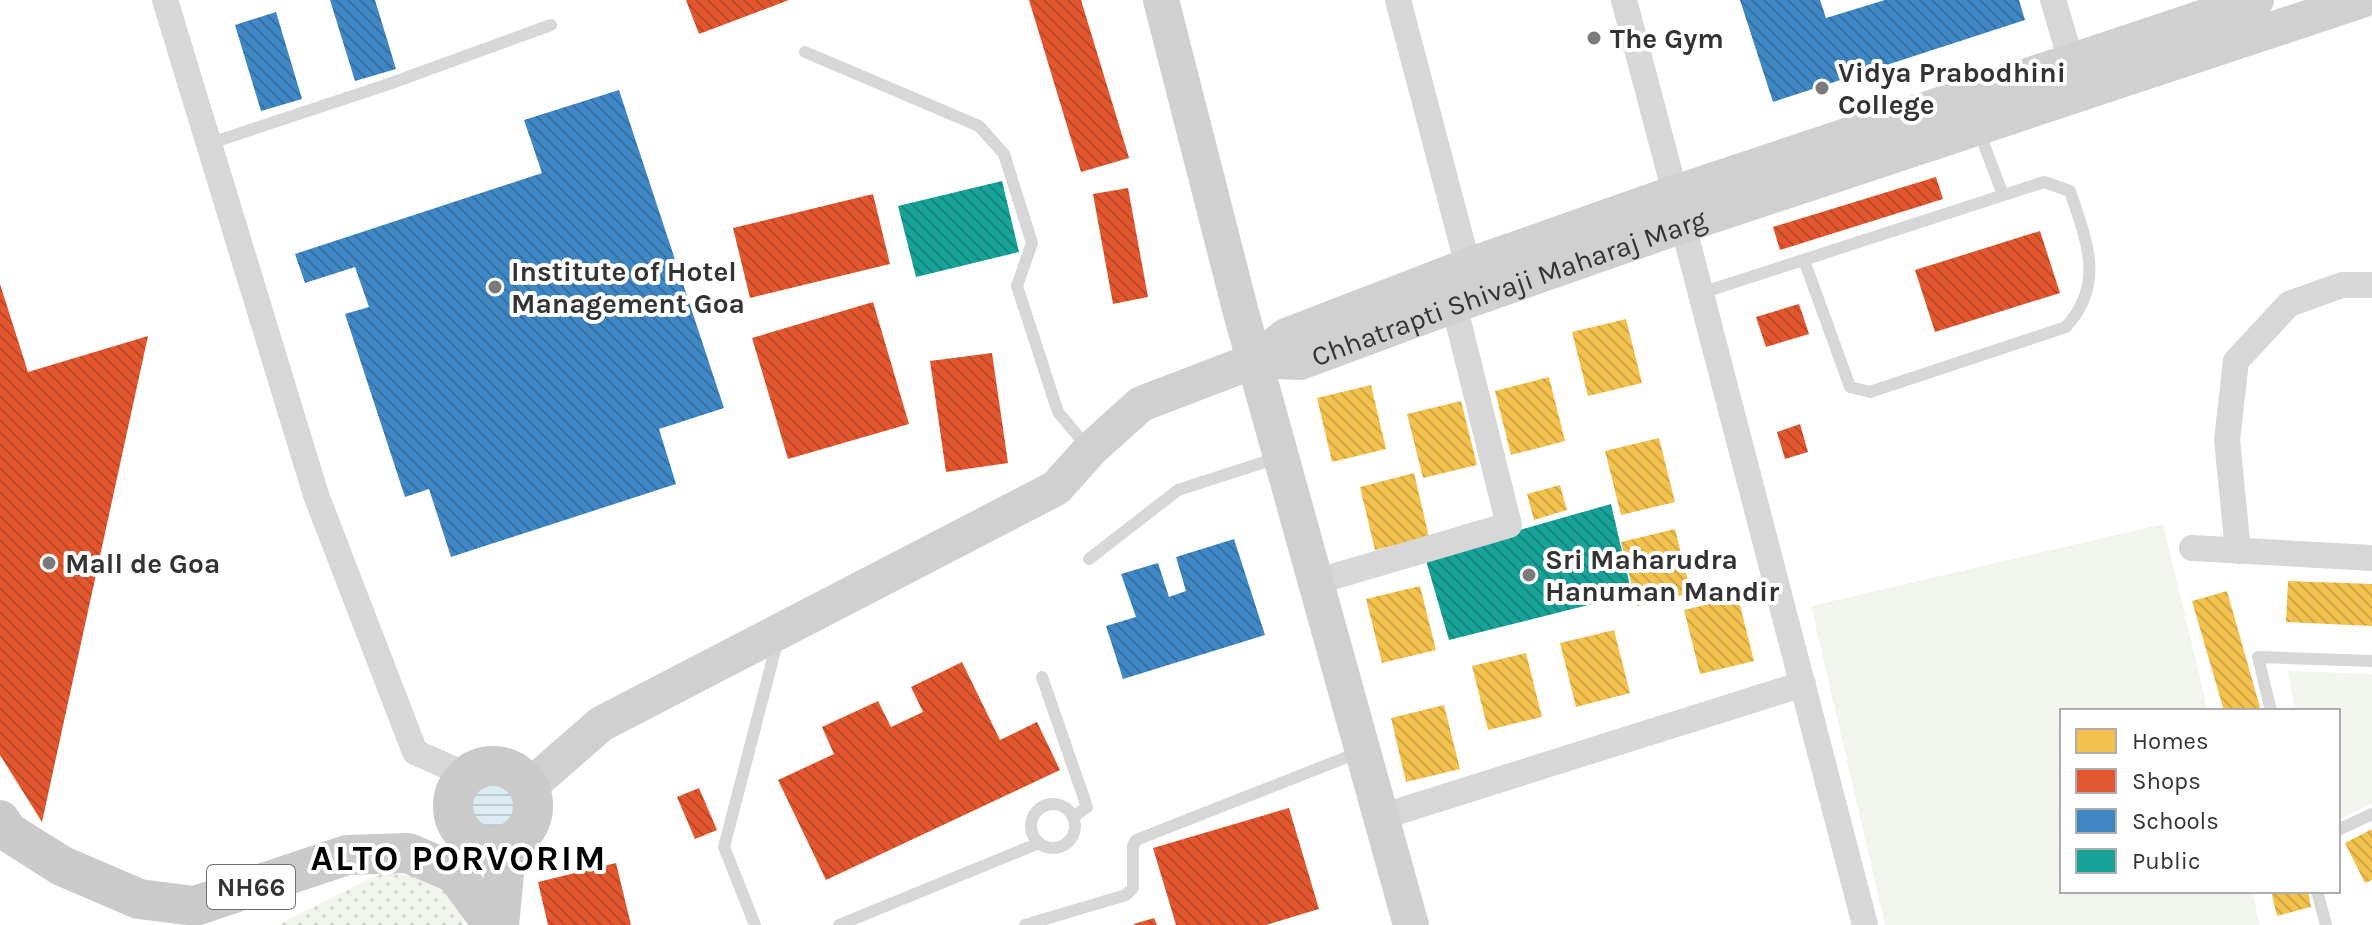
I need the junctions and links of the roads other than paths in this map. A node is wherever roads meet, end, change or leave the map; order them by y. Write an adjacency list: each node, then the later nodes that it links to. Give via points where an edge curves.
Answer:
1 (165, 0): 12 (street)
2 (1161, 0): 20 (street)
3 (1398, 0): 16 (street)
4 (1624, 0): 14 (street)
5 (2053, 0): 10 (street)
6 (2256, 0): 10 (street, Chhatrapti Shivaji Maharaj Marg)
7 (2362, 0): 10 (street, Chhatrapti Shivaji Maharaj Marg)
8 (551, 25): 12 (lane)
9 (805, 52): 21 (lane, via 979,126 1004,154 1032,243 1017,286 1058,412)
10 (2076, 77): 11 (street, Chhatrapti Shivaji Maharaj Marg); 14 (street, Chhatrapti Shivaji Maharaj Marg)
11 (1977, 127): 13 (lane); 14 (street, Chhatrapti Shivaji Maharaj Marg)
12 (208, 144): 34 (street, via 316,495 415,752)
13 (2003, 195): 15 (lane); 15 (lane, via 2044,182 2070,191 2090,250 2090,278 2079,312 2066,327 1870,392 1850,387)
14 (1679, 209): 16 (street, Chhatrapti Shivaji Maharaj Marg); 18 (street); 19 (street, Chhatrapti Shivaji Maharaj Marg)
15 (1804, 260): 18 (lane)
16 (1468, 266): 20 (street, Chhatrapti Shivaji Maharaj Marg, via 1286,336)
17 (2372, 285): 24 (street, via 2342,285 2289,304 2236,361 2227,440)
18 (1701, 293): 31 (street)
19 (1454, 305): 20 (street, Chhatrapti Shivaji Maharaj Marg, via 1300,362); 27 (street, via 1509,525)
20 (1256, 360): 21 (street, via 1141,404); 22 (street)
21 (1090, 450): 28 (street, via 1056,488)
22 (1281, 457): 26 (lane, via 1178,490); 27 (street)
23 (2192, 548): 24 (street)
24 (2238, 551): 25 (street)
25 (2372, 558)
26 (1089, 559)
27 (1315, 582): 33 (street)
28 (780, 632): 35 (street, via 601,724); 50 (lane, via 724,847)
29 (2372, 661): 32 (lane, via 2258,657)
30 (1042, 677): 37 (lane, via 1087,807)
31 (1803, 684): 38 (street); 54 (street)
32 (2271, 709)
33 (1362, 751): 38 (street); 52 (lane, via 1136,840 1133,888 1126,895)
34 (466, 775): 35 (main road, via 500,766); 39 (main road, via 454,794)
35 (529, 787): 43 (main road, via 533,813 528,826)
36 (2372, 814): 41 (lane)
37 (1073, 817): 42 (lane, via 1074,831 1067,843 1053,848); 42 (lane, via 1063,806 1042,806 1030,824)
38 (1381, 817): 53 (street)
39 (454, 818): 43 (main road, via 469,839 481,845); 44 (main road)
40 (0, 820): 46 (main road, NH66, via 8,832 62,866 139,899)
41 (2340, 829)
42 (1039, 843): 51 (lane)
43 (507, 844): 49 (main road)
44 (347, 855): 46 (main road, NH66); 48 (main road, NH66, via 408,853 455,873)
45 (2318, 893): 55 (lane)
46 (195, 906): 47 (main road)
47 (160, 925)
48 (493, 925)
49 (499, 925)
50 (755, 925)
51 (839, 925)
52 (1025, 925)
53 (1411, 925)
54 (1865, 925)
55 (2326, 925)

